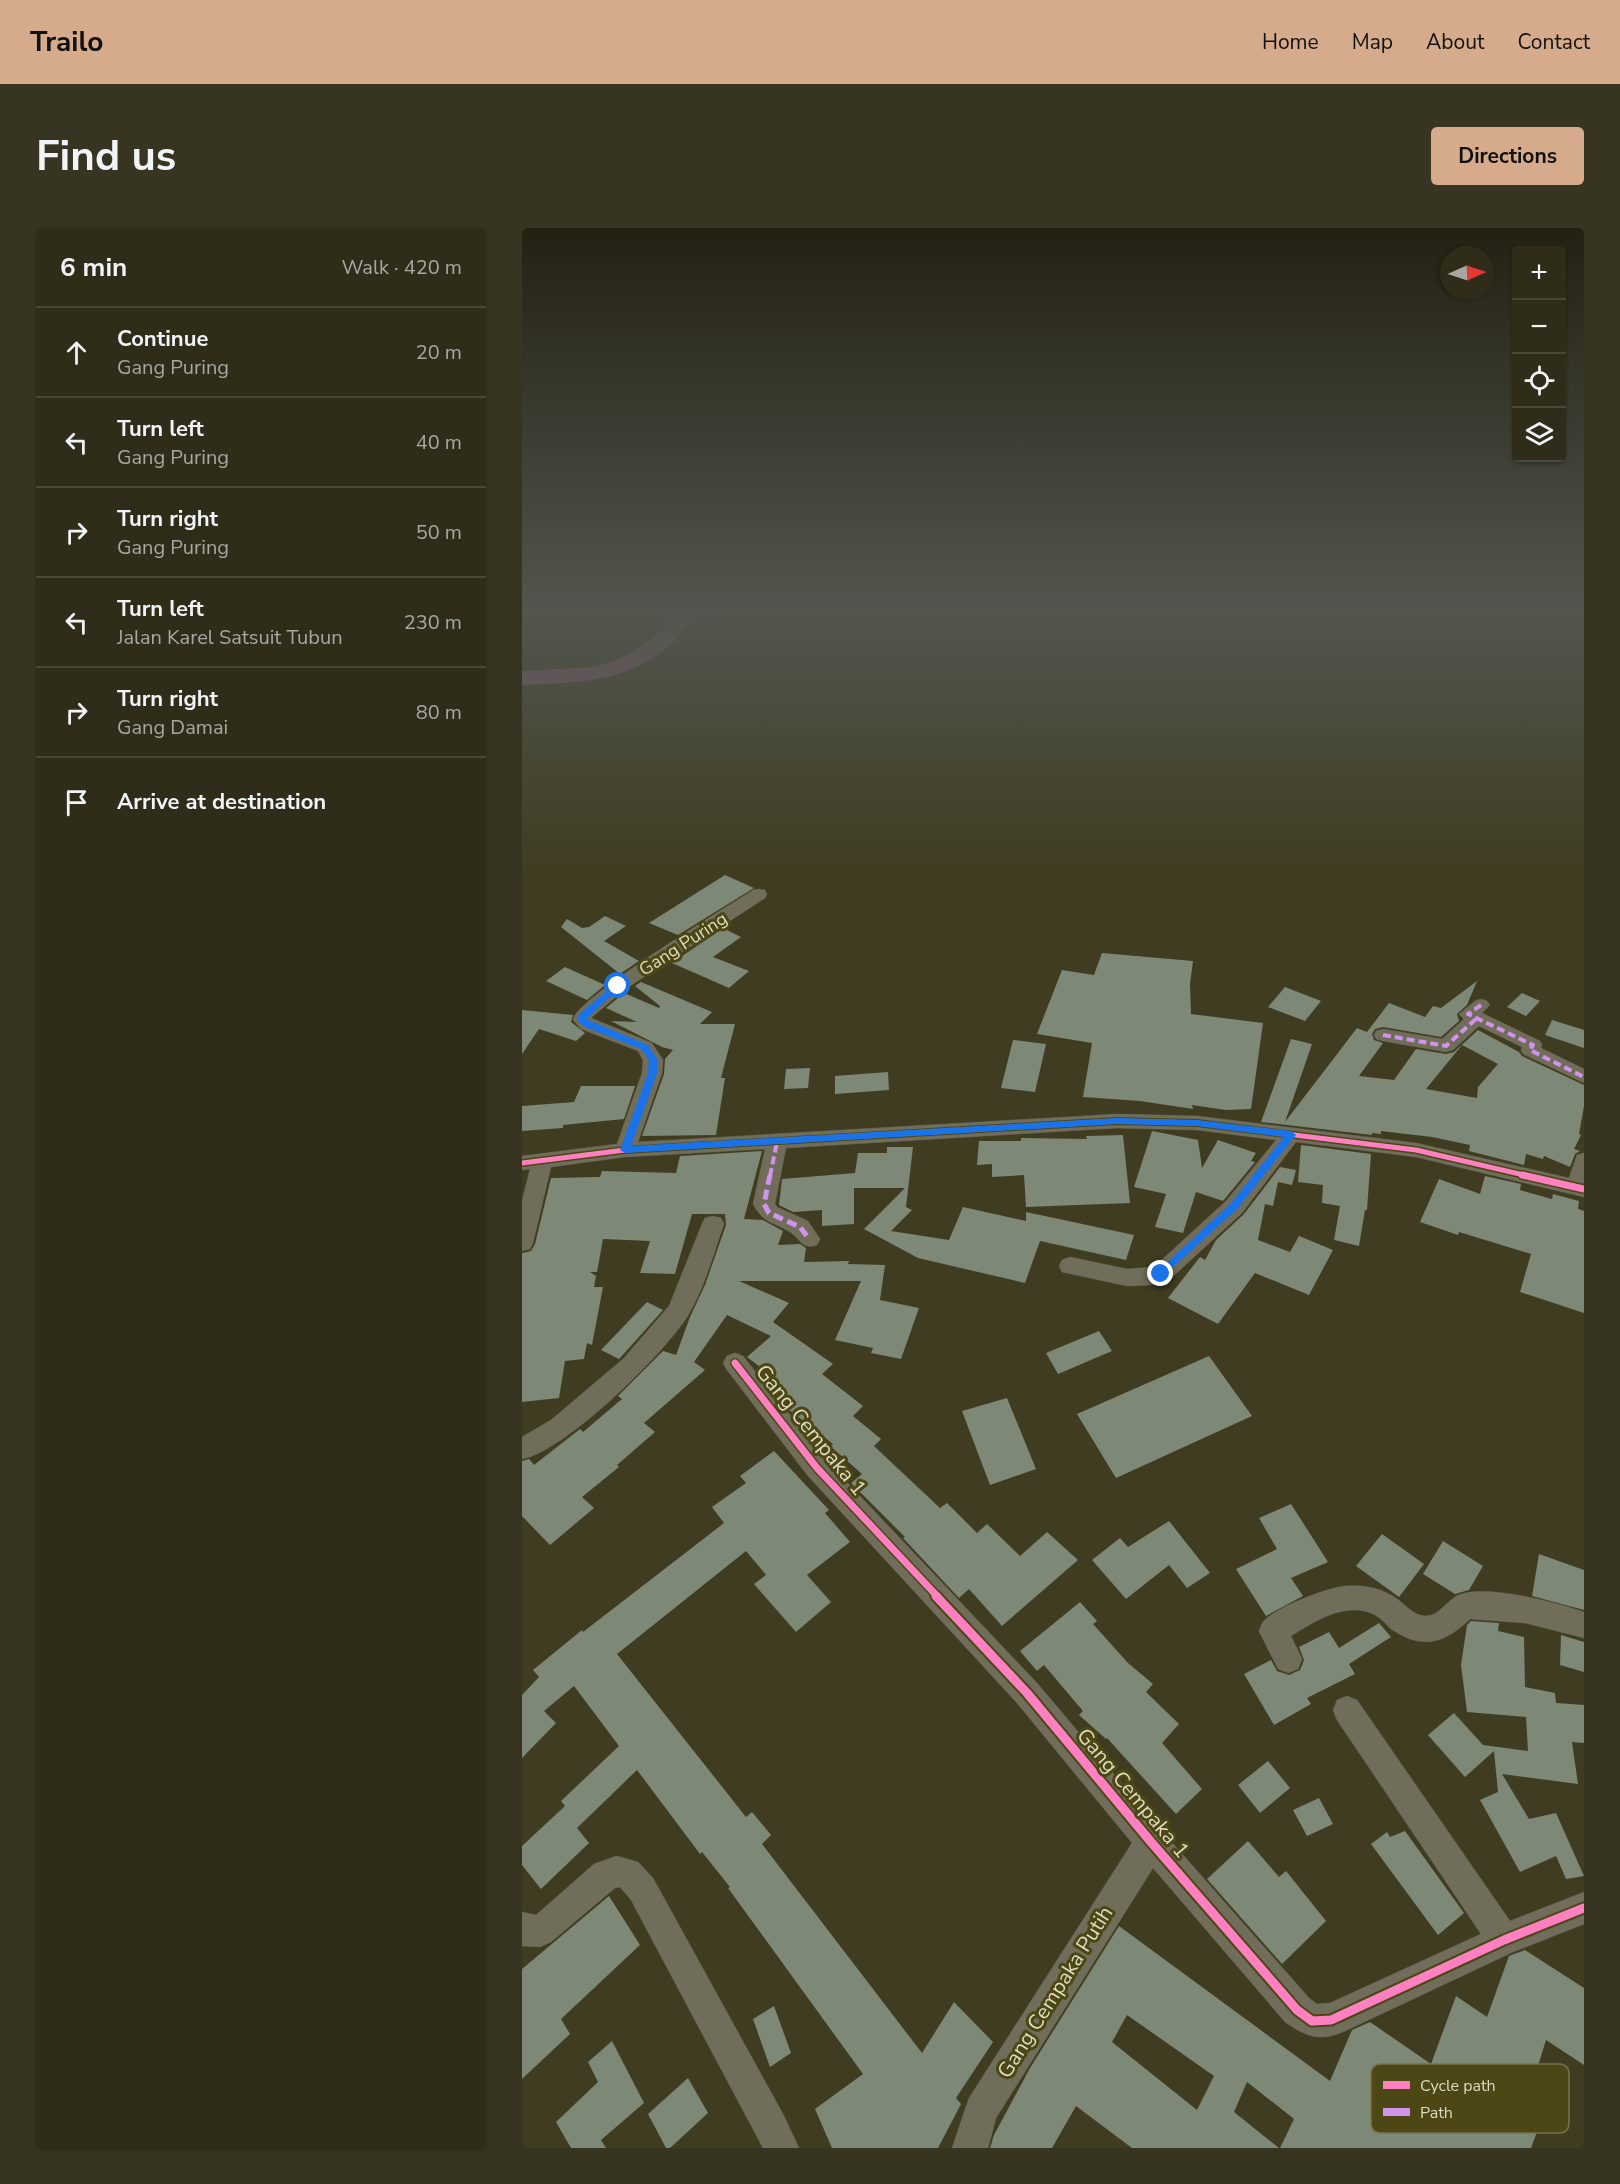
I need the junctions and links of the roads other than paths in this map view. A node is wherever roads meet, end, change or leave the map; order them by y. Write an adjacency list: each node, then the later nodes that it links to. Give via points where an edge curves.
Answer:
1 (759, 894): 6 (street, Gang Puring, via 618,986 582,1016 588,1025 645,1047 653,1060)
2 (1383, 1035): 3 (street, via 1446,1046 1479,1011 1533,1045 1530,1050)
3 (1584, 1077)
4 (1291, 1135): 5 (street, via 1197,1123 1117,1121); 10 (street, via 1416,1150); 14 (street, via 1234,1207 1161,1274 1135,1278)
5 (777, 1142): 6 (street); 12 (street, via 764,1204 769,1213 800,1227)
6 (625, 1150): 7 (street)
7 (543, 1159): 9 (street); 13 (street)
8 (1584, 1160): 10 (street)
9 (522, 1163)
10 (1581, 1188)
11 (713, 1224): 16 (street, via 678,1312 631,1366 560,1427)
12 (809, 1239)
13 (522, 1243)
14 (1070, 1266)
15 (735, 1363): 20 (street, Gang Cempaka 1, via 817,1468 1027,1693)
16 (522, 1448)
17 (1584, 1625): 18 (street, via 1530,1609 1464,1606 1426,1631 1416,1629 1383,1605 1369,1600 1331,1600 1273,1631)
18 (1288, 1659)
19 (1347, 1710): 23 (street)
20 (1151, 1842): 23 (street, Gang Cempaka 1, via 1298,2010 1312,2021 1331,2020); 25 (street, Gang Cempaka Putih, via 981,2110)
21 (1584, 1908): 23 (street, Gang Cempaka 1)
22 (522, 1928): 24 (street, via 527,1932 548,1926 614,1870 632,1874)
23 (1504, 1940)
24 (781, 2148)
25 (970, 2148)

